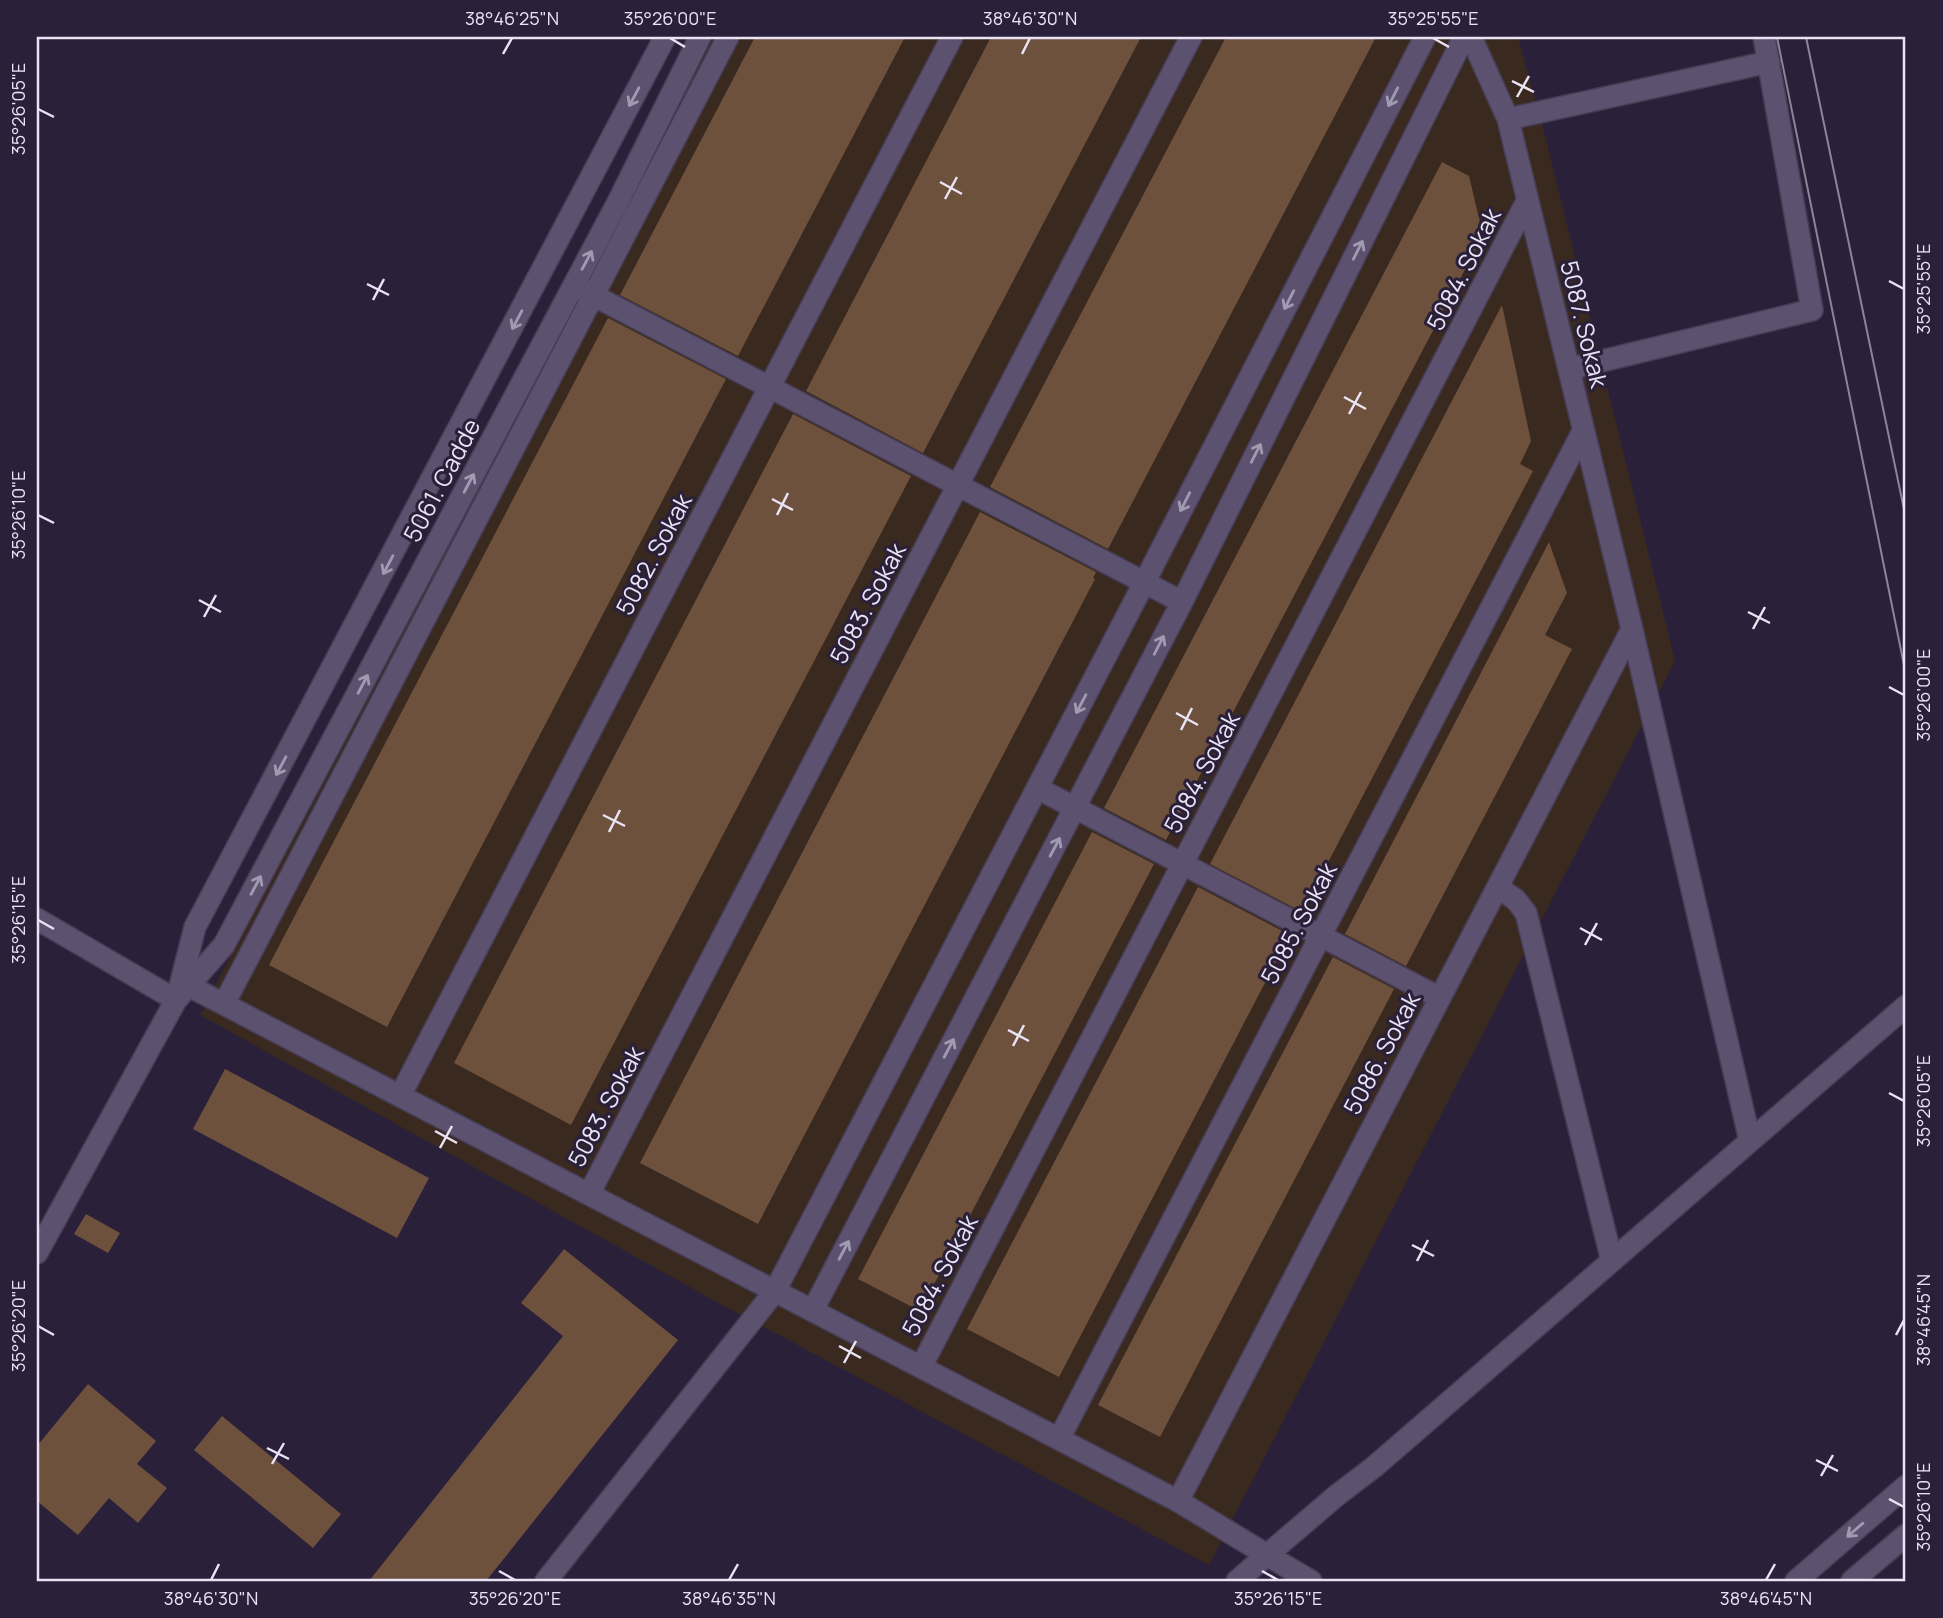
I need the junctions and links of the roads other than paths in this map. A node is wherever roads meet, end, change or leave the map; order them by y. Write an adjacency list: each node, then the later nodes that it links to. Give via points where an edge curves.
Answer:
1 (665, 37): 28 (street, 5061. Cadde, one-way to 28, via 195,927)
2 (700, 37): 13 (street, 5061. Cadde, one-way to 2)
3 (728, 37): 14 (street)
4 (952, 37): 16 (street, 5082. Sokak)
5 (1191, 37): 18 (street, 5083. Sokak)
6 (1425, 37): 19 (street, one-way to 19)
7 (1464, 37): 20 (street, one-way to 7)
8 (1471, 37): 11 (street, 5087. Sokak)
9 (1764, 37): 10 (street)
10 (1769, 62): 11 (street); 15 (street, via 1812,310)
11 (1508, 119): 12 (street, 5087. Sokak)
12 (1527, 201): 15 (street, 5087. Sokak); 24 (street, 5084. Sokak)
13 (574, 286): 14 (street); 28 (street, 5061. Cadde, one-way to 13, via 224,945)
14 (593, 296): 16 (street); 30 (street)
15 (1569, 369): 17 (street, 5087. Sokak)
16 (769, 387): 18 (street); 32 (street, 5082. Sokak)
17 (1583, 431): 21 (street, 5087. Sokak); 27 (street, 5085. Sokak)
18 (958, 485): 19 (street); 34 (street, 5083. Sokak)
19 (1144, 583): 20 (street); 22 (street, one-way to 22)
20 (1182, 602): 23 (street, one-way to 20)
21 (1632, 629): 25 (street, 5086. Sokak); 33 (street, 5087. Sokak)
22 (1037, 788): 23 (street); 37 (street)
23 (1075, 808): 24 (street); 38 (street, one-way to 23)
24 (1182, 864): 27 (street); 39 (street, 5084. Sokak)
25 (1497, 887): 29 (street, 5086. Sokak); 36 (street, via 1526,913)
26 (37, 919): 28 (street)
27 (1321, 936): 29 (street); 40 (street, 5085. Sokak)
28 (183, 993): 30 (street); 35 (street)
29 (1440, 998): 42 (street, 5086. Sokak)
30 (224, 1004): 32 (street)
31 (1906, 1006): 33 (street)
32 (400, 1096): 34 (street)
33 (1750, 1142): 36 (street)
34 (589, 1194): 37 (street)
35 (37, 1253)
36 (1612, 1261): 44 (street)
37 (775, 1291): 38 (street); 45 (street)
38 (813, 1311): 39 (street)
39 (920, 1367): 40 (street)
40 (1059, 1439): 42 (street)
41 (1906, 1486): 48 (street, one-way to 48)
42 (1178, 1501): 44 (street)
43 (1906, 1535): 49 (street)
44 (1268, 1555): 46 (street); 47 (street)
45 (546, 1581)
46 (1237, 1581)
47 (1311, 1581)
48 (1796, 1581)
49 (1853, 1581)

